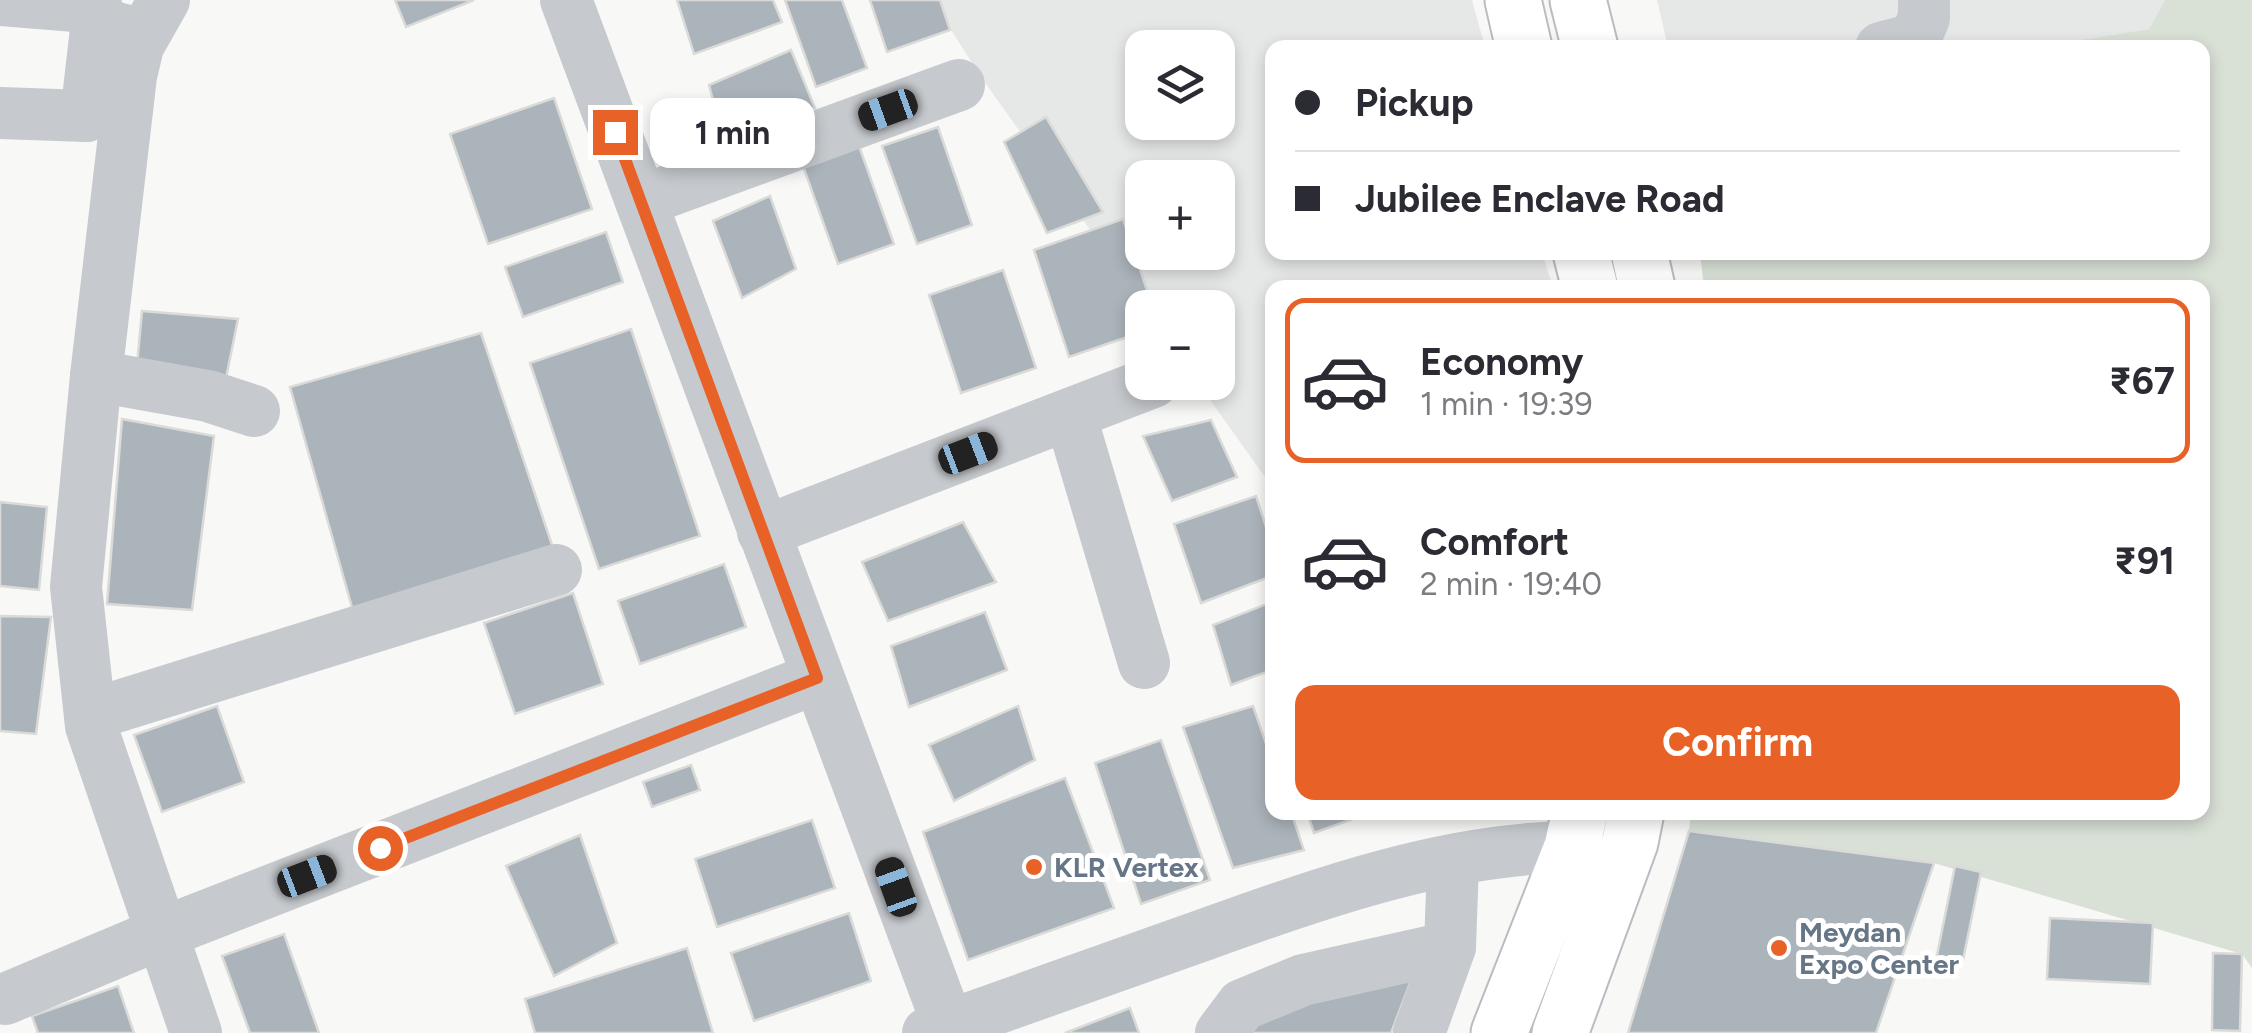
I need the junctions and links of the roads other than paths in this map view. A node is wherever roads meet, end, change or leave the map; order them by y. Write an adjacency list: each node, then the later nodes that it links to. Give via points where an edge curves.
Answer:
1 (0, 0): 6 (street)
2 (566, 0): 13 (street)
3 (1513, 0): 7 (main road)
4 (1578, 0): 8 (main road)
5 (1924, 0): 9 (street, via 1924,18)
6 (135, 16): 12 (street, via 131,76)
7 (1522, 40)
8 (1588, 40)
9 (1911, 40)
10 (959, 84): 13 (street)
11 (0, 112): 12 (street)
12 (106, 113): 14 (street)
13 (641, 201): 18 (street)
14 (96, 376): 16 (street); 22 (street, via 76,587)
15 (1125, 393): 17 (street)
16 (254, 411)
17 (1070, 414): 18 (street); 20 (street)
18 (763, 532): 21 (street)
19 (556, 570): 22 (street)
20 (1144, 664)
21 (817, 678): 27 (street); 31 (street)
22 (90, 714): 27 (street)
23 (1634, 820): 36 (main road)
24 (1576, 830): 25 (street); 35 (main road)
25 (1453, 862): 26 (street); 28 (street)
26 (1290, 904): 29 (street); 31 (street)
27 (162, 933): 30 (street); 32 (street)
28 (1450, 947): 29 (street); 34 (street)
29 (1303, 980): 33 (street, via 1242,1004)
30 (5, 999)
31 (942, 1031)
32 (196, 1033)
33 (1220, 1033)
34 (1420, 1033)
35 (1499, 1033)
36 (1560, 1033)

